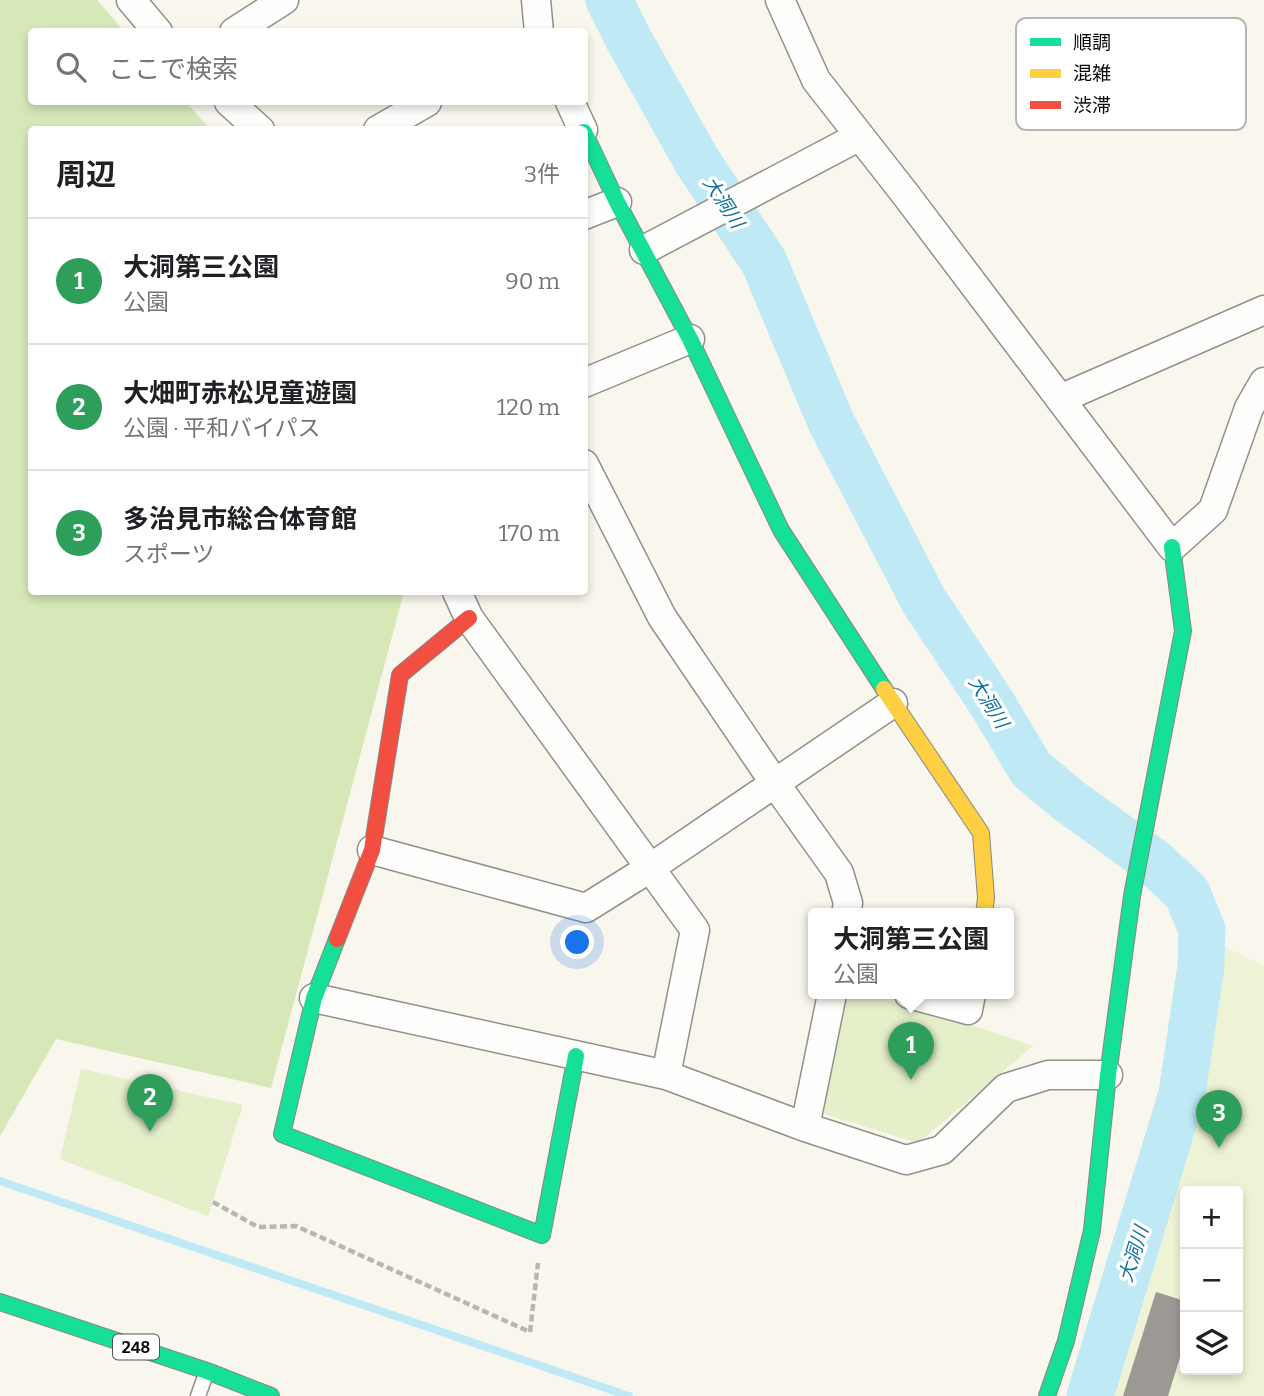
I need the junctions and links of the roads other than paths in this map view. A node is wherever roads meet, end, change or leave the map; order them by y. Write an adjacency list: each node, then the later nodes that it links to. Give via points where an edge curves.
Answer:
1 (131, 0): 5 (street)
2 (284, 0): 6 (street)
3 (536, 0): 7 (street)
4 (780, 0): 14 (street, via 816,80)
5 (155, 28)
6 (240, 28)
7 (539, 28)
8 (232, 105): 11 (street)
9 (422, 105): 12 (street)
10 (571, 105): 13 (street)
11 (256, 126)
12 (385, 126)
13 (582, 126)
14 (858, 137): 18 (street); 23 (street)
15 (588, 140): 16 (main road)
16 (617, 202): 17 (street); 18 (main road)
17 (588, 213)
18 (644, 250): 20 (main road)
19 (1264, 310): 23 (street)
20 (690, 339): 21 (street); 28 (main road, via 781,530)
21 (588, 381)
22 (1264, 382): 25 (street, via 1249,408 1213,510)
23 (1059, 399): 25 (street)
24 (588, 472): 29 (street, via 662,617)
25 (1172, 547): 40 (main road, via 1183,631 1132,896)
26 (458, 595): 27 (street)
27 (469, 618): 30 (main road, via 400,675); 31 (street)
28 (893, 703): 29 (street); 33 (main road, via 981,833)
29 (774, 782): 31 (street); 32 (street, via 839,873)
30 (372, 850): 31 (street, via 586,908); 34 (main road)
31 (650, 867): 39 (street, via 695,930)
32 (847, 908)
33 (985, 908)
34 (314, 998): 38 (street); 38 (main road, via 282,1134 542,1235)
35 (831, 999): 41 (street)
36 (927, 999): 37 (street, via 968,1010)
37 (970, 999)
38 (576, 1056): 39 (street)
39 (666, 1075): 41 (street)
40 (1108, 1075): 41 (street, via 1048,1074 1006,1088 942,1150 906,1160); 46 (main road, via 1092,1230 1066,1341)
41 (805, 1127)
42 (0, 1302): 43 (main road, 248)
43 (207, 1371): 44 (lane); 45 (main road, 248)
44 (198, 1396)
45 (271, 1396)
46 (1047, 1396)

